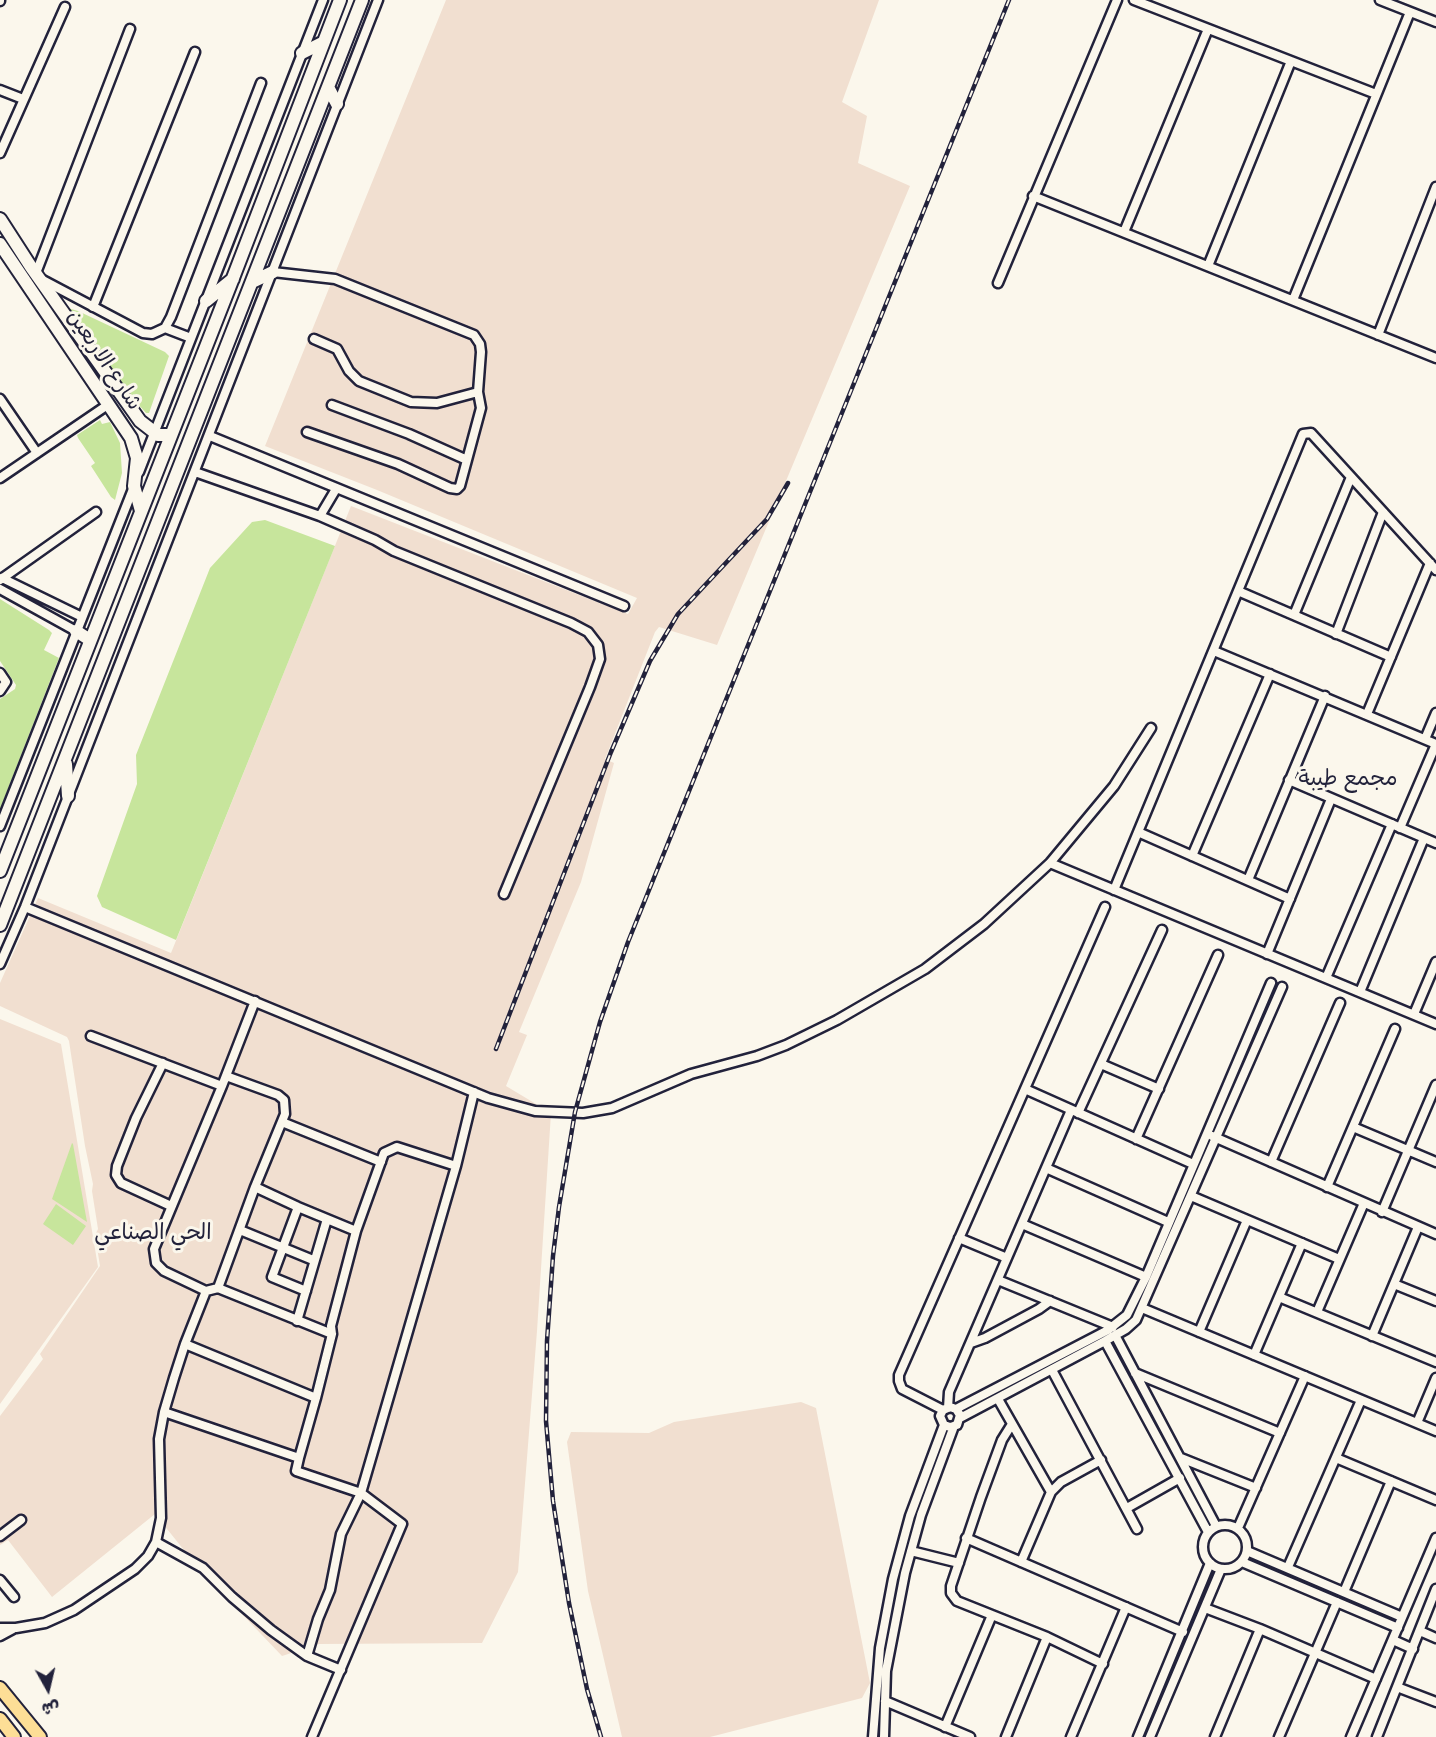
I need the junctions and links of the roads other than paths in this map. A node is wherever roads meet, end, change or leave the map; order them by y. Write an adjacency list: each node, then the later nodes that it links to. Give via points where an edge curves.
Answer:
1 (323, 0): 15 (street)
2 (340, 0): 13 (main road)
3 (362, 0): 18 (main road)
4 (378, 0): 22 (street)
5 (1117, 0): 25 (street)
6 (1134, 0): 12 (street)
7 (1380, 0): 9 (street)
8 (64, 7): 21 (street)
9 (1410, 12): 10 (street); 20 (street)
10 (1436, 22)
11 (130, 29): 30 (street)
12 (1208, 29): 16 (street); 27 (street)
13 (322, 43): 15 (main road); 33 (main road)
14 (195, 52): 38 (street)
15 (302, 53): 37 (street)
16 (1291, 61): 20 (street); 29 (street)
17 (261, 83): 39 (street)
18 (328, 87): 22 (main road); 34 (main road)
19 (0, 90): 21 (street)
20 (1376, 94): 36 (street)
21 (23, 99): 23 (street)
22 (337, 104): 31 (street)
23 (0, 153)
24 (1436, 187): 40 (street)
25 (1033, 196): 27 (street); 35 (street)
26 (0, 219): 30 (main road, شارع الاربعين)
27 (1124, 232): 29 (street)
28 (0, 244): 32 (main road, شارع الاربعين)
29 (1208, 266): 36 (street)
30 (35, 272): 32 (main road); 38 (street); 49 (main road, شارع الاربعين, via 140,421)
31 (273, 272): 34 (main road); 44 (street, via 335,279 474,335 482,352); 51 (street)
32 (20, 274): 46 (main road, شارع الاربعين)
33 (233, 278): 37 (main road); 50 (main road)
34 (252, 282): 84 (main road)
35 (998, 283)
36 (1293, 300): 40 (street)
37 (206, 301): 41 (street)
38 (93, 307): 39 (street, via 147,334)
39 (165, 328): 41 (street)
40 (1378, 334): 43 (street)
41 (191, 338): 49 (street)
42 (314, 339): 44 (street, via 337,349 359,381 411,402 437,403)
43 (1436, 358)
44 (478, 392): 53 (street, via 481,408)
45 (0, 399): 52 (street)
46 (109, 404): 52 (street); 57 (main road, شارع الاربعين, via 135,448)
47 (332, 405): 53 (street)
48 (307, 432): 53 (street, via 398,464 450,488 460,486)
49 (154, 433): 50 (main road, شارع الاربعين); 57 (street)
50 (171, 435): 60 (main road)
51 (210, 436): 54 (street); 58 (street)
52 (37, 453): 56 (street)
53 (467, 460)
54 (195, 472): 62 (street); 86 (street)
55 (1351, 477): 61 (street); 66 (street, via 1311,433 1303,434); 68 (street)
56 (0, 478)
57 (134, 486): 60 (main road, شارع الاربعين); 69 (street)
58 (336, 489): 62 (street); 67 (street)
59 (96, 512): 64 (street)
60 (141, 512): 72 (main road)
61 (1383, 512): 63 (street); 71 (street)
62 (320, 516): 98 (street, via 394,551 571,622 588,632 598,645 600,659 590,687)
63 (1433, 566): 74 (street)
64 (1, 579): 69 (street)
65 (0, 589): 70 (street)
66 (1238, 591): 68 (street); 73 (street)
67 (624, 606)
68 (1294, 615): 71 (street)
69 (82, 617): 70 (street)
70 (76, 631): 72 (main road); 88 (street)
71 (1336, 634): 74 (street)
72 (90, 640): 95 (main road)
73 (1214, 651): 76 (street); 90 (street)
74 (1391, 657): 80 (street)
75 (0, 673): 77 (street, via 6,682)
76 (1270, 674): 78 (street); 93 (street)
77 (0, 691)
78 (1325, 696): 80 (street); 85 (street)
79 (1436, 712): 82 (street)
80 (1367, 714): 82 (street)
81 (1151, 728): 94 (street, via 1114,786)
82 (1425, 738): 83 (street)
83 (1436, 744): 89 (street)
84 (66, 759): 86 (main road); 102 (main road)
85 (1289, 780): 87 (street); 96 (street)
86 (68, 796): 100 (street)
87 (1331, 799): 89 (street); 99 (street)
88 (0, 825)
89 (1396, 826): 91 (street); 108 (street)
90 (1138, 832): 93 (street); 97 (street)
91 (1425, 838): 92 (street); 111 (street)
92 (1436, 843)
93 (1192, 856): 96 (street)
94 (1050, 863): 97 (street); 125 (street, via 984,924 925,969 837,1020 772,1051 692,1074 612,1108 582,1113 519,1108)
95 (0, 871)
96 (1248, 880): 99 (street)
97 (1114, 890): 104 (street)
98 (504, 894)
99 (1290, 898): 104 (street)
100 (25, 907): 107 (street); 112 (street)
101 (1105, 907): 123 (street)
102 (0, 925)
103 (1162, 930): 119 (street)
104 (1267, 954): 108 (street)
105 (1218, 955): 124 (street)
106 (1436, 962): 114 (street)
107 (0, 964)
108 (1326, 978): 111 (street)
109 (1271, 983): 129 (street)
110 (1282, 987): 130 (street)
111 (1360, 992): 114 (street)
112 (255, 1001): 120 (street); 125 (street)
113 (1340, 1003): 134 (street)
114 (1413, 1014): 115 (street)
115 (1436, 1024)
116 (1395, 1029): 128 (street)
117 (91, 1036): 118 (street)
118 (163, 1064): 122 (street); 143 (street, via 136,1118 116,1175 121,1183)
119 (1101, 1064): 124 (street); 126 (street)
120 (226, 1076): 122 (street); 127 (street, via 281,1097 286,1110)
121 (1436, 1085): 132 (street)
122 (222, 1086): 143 (street)
123 (1025, 1089): 126 (street); 154 (street)
124 (1159, 1089): 131 (street)
125 (474, 1092): 137 (street)
126 (1075, 1112): 131 (street); 138 (street)
127 (282, 1122): 133 (street); 139 (street)
128 (1353, 1127): 132 (street); 140 (street)
129 (1206, 1134): 130 (street); 136 (street)
130 (1216, 1138): 134 (street); 141 (street)
131 (1136, 1139): 136 (street)
132 (1408, 1151): 135 (street); 145 (street)
133 (381, 1162): 137 (street, via 384,1153 397,1147); 152 (street)
134 (1271, 1162): 140 (street)
135 (1436, 1162)
136 (1193, 1164): 148 (street)
137 (456, 1166): 206 (street)
138 (1046, 1168): 148 (street); 149 (street)
139 (255, 1187): 144 (street); 151 (street)
140 (1327, 1187): 142 (street)
141 (1191, 1196): 147 (street); 169 (street)
142 (1364, 1203): 145 (street); 158 (street)
143 (171, 1206): 164 (street, via 156,1241 154,1259 164,1271)
144 (298, 1208): 146 (street); 156 (street)
145 (1382, 1212): 150 (street)
146 (327, 1219): 152 (street); 159 (street)
147 (1247, 1220): 155 (street); 173 (street)
148 (1168, 1222): 160 (street)
149 (1022, 1224): 157 (street); 160 (street)
150 (1418, 1227): 153 (street); 162 (street)
151 (240, 1230): 156 (street); 163 (street)
152 (356, 1231): 174 (street)
153 (1436, 1234)
154 (959, 1238): 157 (street); 188 (street, via 899,1378 902,1389)
155 (1302, 1243): 158 (street); 166 (street)
156 (283, 1249): 159 (street); 165 (street, via 272,1277)
157 (1007, 1258): 161 (street)
158 (1339, 1259): 170 (street)
159 (314, 1260): 165 (street)
160 (1146, 1276): 172 (street, via 1130,1310)
161 (998, 1280): 167 (street); 177 (street)
162 (1395, 1284): 168 (street); 175 (street)
163 (218, 1288): 164 (street); 171 (street)
164 (206, 1291): 178 (street)
165 (306, 1291): 171 (street)
166 (1279, 1297): 170 (street); 179 (street)
167 (1050, 1301): 172 (street); 177 (street)
168 (1436, 1301)
169 (1142, 1308): 172 (street, via 1131,1325); 173 (street)
170 (1317, 1312): 175 (street)
171 (297, 1321): 174 (street)
172 (1114, 1331): 176 (street); 182 (street); 188 (street)
173 (1199, 1332): 179 (street)
174 (332, 1334): 185 (street)
175 (1372, 1335): 180 (street)
176 (1105, 1341): 181 (street); 202 (street)
177 (970, 1343): 188 (street, via 948,1396)
178 (185, 1344): 185 (street); 189 (street)
179 (1254, 1355): 183 (street)
180 (1436, 1362)
181 (1052, 1370): 186 (street); 200 (street)
182 (1135, 1373): 196 (street); 198 (street)
183 (1305, 1376): 187 (street); 196 (street)
184 (1436, 1378): 191 (street)
185 (316, 1398): 197 (street)
186 (998, 1399): 190 (street); 192 (street)
187 (1361, 1400): 191 (street); 199 (street)
188 (949, 1409): 190 (street); 193 (street, via 940,1416)
189 (164, 1412): 197 (street); 217 (street, via 159,1439 161,1518)
190 (960, 1418): 194 (street)
191 (1417, 1423): 195 (street)
192 (1012, 1424): 205 (street); 215 (street, via 999,1448)
193 (944, 1425): 194 (street); 201 (street)
194 (954, 1426): 201 (street)
195 (1436, 1431)
196 (1280, 1433): 204 (street)
197 (299, 1458): 206 (street, via 296,1470)
198 (1181, 1458): 204 (street); 210 (street)
199 (1336, 1458): 203 (street); 224 (street)
200 (1101, 1460): 205 (street); 208 (street)
201 (933, 1465): 218 (street); 235 (street, via 901,1547)
202 (1180, 1478): 208 (street); 213 (street)
203 (1391, 1481): 207 (street); 228 (street)
204 (1256, 1488): 212 (street)
205 (1050, 1492): 220 (street)
206 (361, 1493): 249 (street, via 341,1534 330,1590); 251 (street, via 402,1524)
207 (1436, 1500)
208 (1127, 1508): 211 (street)
209 (21, 1520): 214 (street)
210 (1216, 1526): 212 (street); 213 (street)
211 (1137, 1528)
212 (1238, 1528): 219 (street, via 1247,1541)
213 (1208, 1532): 223 (street, via 1203,1546)
214 (0, 1536)
215 (966, 1538): 220 (street); 222 (street)
216 (1436, 1538): 234 (street)
217 (156, 1542): 238 (street, via 135,1569 84,1604 45,1623); 249 (street, via 203,1568 271,1630)
218 (910, 1551): 222 (street); 236 (street)
219 (1247, 1551): 221 (street); 224 (street)
220 (1021, 1562): 231 (street)
221 (1242, 1562): 225 (street); 230 (street)
222 (958, 1563): 233 (street, via 950,1590 952,1597)
223 (1210, 1563): 225 (street); 242 (street)
224 (1288, 1567): 228 (street)
225 (1221, 1569): 232 (street)
226 (0, 1580): 229 (street)
227 (1436, 1589): 241 (street)
228 (1344, 1592): 234 (street)
229 (14, 1597)
230 (1337, 1602): 239 (street); 248 (street)
231 (1126, 1607): 242 (street); 250 (street)
232 (1205, 1608): 240 (street); 253 (street)
233 (992, 1615): 244 (street); 259 (street)
234 (1402, 1617): 239 (street)
235 (885, 1622): 236 (street); 263 (street)
236 (894, 1624): 256 (street)
237 (0, 1628): 238 (street)
238 (16, 1628): 243 (street)
239 (1398, 1628): 246 (street)
240 (1260, 1629): 248 (street); 270 (street)
241 (1419, 1631): 245 (street); 247 (street)
242 (1183, 1632): 253 (street)
243 (0, 1636)
244 (1047, 1637): 250 (street); 266 (street)
245 (1436, 1638)
246 (1393, 1640): 247 (street); 252 (street)
247 (1413, 1649): 254 (street)
248 (1316, 1652): 252 (street); 271 (street)
249 (307, 1656): 251 (street)
250 (1103, 1664): 267 (street)
251 (341, 1670): 262 (street)
252 (1376, 1679): 272 (street)
253 (1166, 1685): 268 (street); 269 (street)
254 (1397, 1687): 257 (street); 273 (street)
255 (0, 1688): 261 (main road)
256 (885, 1701): 259 (street); 264 (street)
257 (1436, 1702)
258 (0, 1719): 260 (main road)
259 (945, 1727): 265 (street)
260 (14, 1737)
261 (40, 1737)
262 (312, 1737)
263 (873, 1737)
264 (884, 1737)
265 (969, 1737)
266 (1005, 1737)
267 (1071, 1737)
268 (1138, 1737)
269 (1150, 1737)
270 (1215, 1737)
271 (1279, 1737)
272 (1351, 1737)
273 (1377, 1737)

